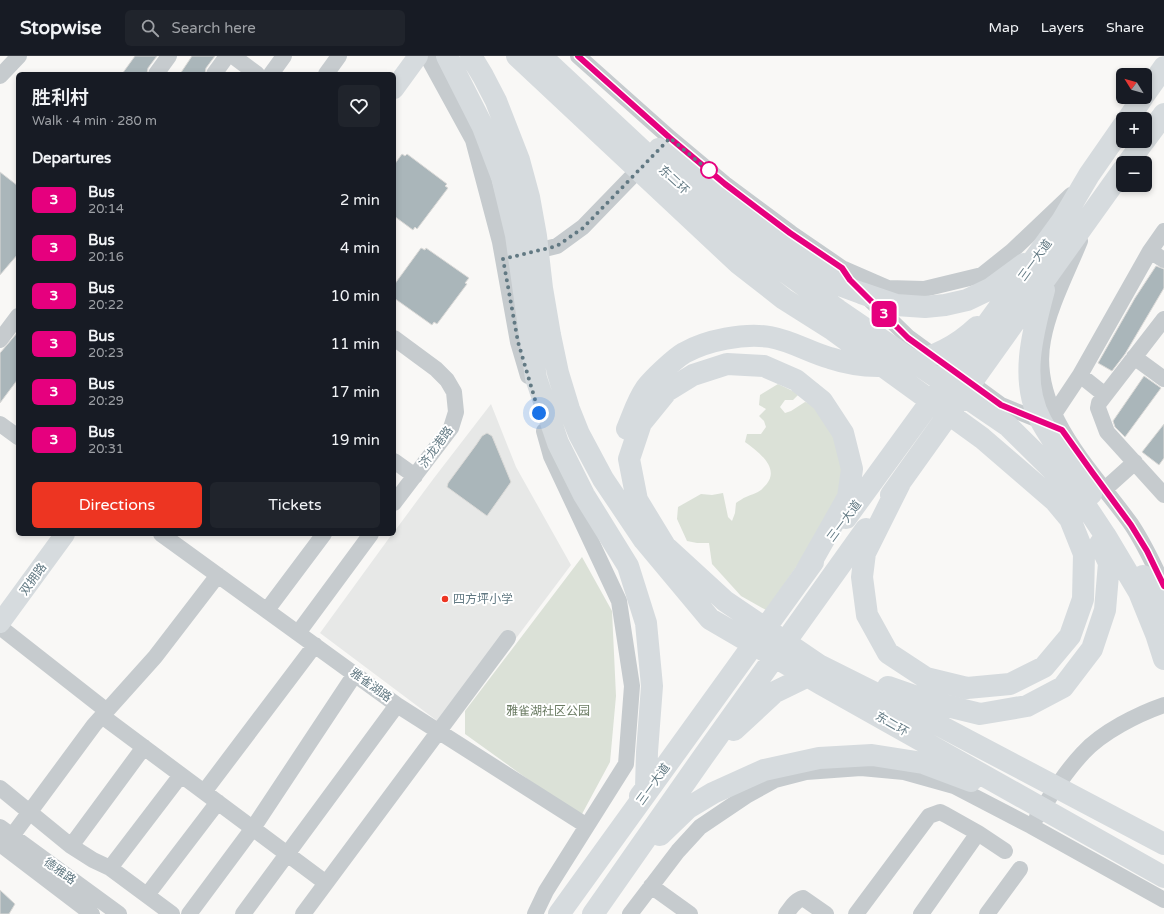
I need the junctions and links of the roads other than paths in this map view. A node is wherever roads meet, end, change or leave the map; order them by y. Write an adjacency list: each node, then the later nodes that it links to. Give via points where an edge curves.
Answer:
1 (19, 56): 23 (street)
2 (170, 56): 17 (street)
3 (227, 56): 18 (street)
4 (233, 56): 19 (street)
5 (284, 56): 20 (street)
6 (339, 56): 21 (street)
7 (404, 56): 22 (main road)
8 (418, 56): 25 (main road)
9 (427, 56): 38 (street, via 473,140)
10 (447, 56): 107 (highway, via 483,127 502,177 516,235 536,378 558,444 584,495 628,566 646,623 652,686 646,752 646,788)
11 (471, 56): 68 (highway, via 496,101 519,160 536,236 550,335 569,409 603,479)
12 (517, 56): 58 (highway, via 738,263 784,299 833,330 988,443 1056,501 1070,518 1084,554 1083,598 1070,636 1044,667 1010,684 967,688 926,678 888,653 868,614 862,576 865,553)
13 (541, 56): 61 (highway, 东二环, via 688,193 748,245 795,281 1008,426)
14 (559, 56): 29 (highway)
15 (578, 56): 29 (street)
16 (1164, 67): 24 (highway)
17 (158, 72)
18 (215, 72)
19 (254, 72)
20 (272, 72)
21 (327, 72)
22 (392, 72)
23 (0, 76)
24 (1152, 84)
25 (396, 86)
26 (1164, 114): 27 (highway)
27 (1152, 131)
28 (1116, 136): 32 (highway, 三一大道)
29 (664, 143): 35 (highway, via 678,163 821,272 842,286 896,305 945,306 990,289 1025,263); 38 (street, via 583,228 557,246); 40 (street)
30 (1140, 148): 31 (highway)
31 (1133, 156)
32 (1089, 175): 35 (highway, 三一大道); 40 (street, via 1070,197 1024,240 982,275 924,289 888,288)
33 (1116, 180): 34 (highway, 三一大道)
34 (1094, 210): 41 (highway, 三一大道); 51 (street, via 1048,320 1042,342 1044,388)
35 (1062, 221): 42 (highway, 三一大道)
36 (1164, 230): 37 (street)
37 (1150, 251): 39 (street); 48 (street)
38 (503, 259): 93 (street, via 518,342 551,456 619,601 632,686 626,764)
39 (1164, 260)
40 (842, 268): 53 (street, via 850,280 908,338 1001,405)
41 (1048, 276): 58 (highway, 三一大道); 74 (highway, via 1029,357 1032,402 1050,436 1082,480 1159,600)
42 (1004, 302): 68 (highway, via 966,338 929,358 908,364 865,365 830,358 790,342 748,336 700,346 683,354 647,388 636,406 627,430 622,462 623,486); 69 (highway, 三一大道)
43 (16, 319): 46 (street)
44 (1164, 319): 47 (street)
45 (396, 339): 57 (street, 济龙港路, via 436,369 454,392 456,412 451,428)
46 (0, 340)
47 (1134, 358): 49 (street); 50 (street)
48 (1080, 375): 50 (street); 51 (street)
49 (1164, 379)
50 (1105, 396): 56 (street, via 1099,402 1098,408 1107,432)
51 (1054, 414): 53 (street)
52 (0, 424): 54 (street)
53 (1062, 430): 59 (street)
54 (16, 436)
55 (396, 462): 57 (street)
56 (1135, 462): 59 (street); 60 (street)
57 (414, 476): 62 (street, 济龙港路)
58 (900, 483): 87 (highway, 三一大道)
59 (1104, 489): 71 (street, via 1131,525)
60 (1164, 495)
61 (1079, 496): 80 (highway, via 1139,592); 87 (highway, via 1109,563 1105,610 1092,649 1063,687 1027,706 980,714 931,702 891,688 812,674 775,692)
62 (396, 501)
63 (49, 536): 72 (main road, 双拥路)
64 (64, 536): 75 (main road, 双拥路)
65 (165, 536): 70 (street, 雅雀湖路)
66 (322, 536): 73 (street)
67 (370, 536): 77 (street)
68 (644, 540): 104 (highway, 东二环, via 710,620)
69 (805, 573): 98 (highway, via 848,497 852,469 843,433 822,401 796,380 764,366 727,364 693,375 667,391 641,422 629,459 637,500 665,546 725,601 819,665); 107 (highway, 三一大道)
70 (218, 575): 73 (street, 雅雀湖路); 84 (street, via 155,657)
71 (1164, 586)
72 (0, 601)
73 (267, 610): 77 (street, 雅雀湖路)
74 (1164, 612)
75 (0, 623)
76 (0, 627): 84 (street)
77 (298, 633): 79 (street, 雅雀湖路)
78 (508, 638): 85 (street)
79 (315, 645): 81 (street, 雅雀湖路); 90 (street)
80 (1164, 659)
81 (356, 674): 83 (street, 雅雀湖路); 95 (street)
82 (1164, 704): 94 (street, via 1122,724 1084,751)
83 (397, 705): 85 (street, 雅雀湖路); 101 (street)
84 (104, 713): 86 (street); 92 (street)
85 (438, 731): 93 (street, 雅雀湖路); 105 (street)
86 (144, 747): 88 (street); 99 (street)
87 (703, 757): 106 (highway, 三一大道)
88 (181, 775): 90 (street); 102 (street)
89 (0, 788): 92 (street)
90 (204, 792): 91 (street)
91 (218, 802): 95 (street); 110 (street)
92 (30, 812): 97 (street); 99 (street)
93 (587, 826): 118 (street, via 546,891)
94 (1031, 826): 108 (street, via 954,786 904,772 861,768 806,772 775,780 700,827); 111 (street)
95 (253, 828): 101 (street); 115 (street)
96 (978, 833): 100 (street); 125 (street, via 940,812 929,816); 126 (street)
97 (4, 836): 112 (street, 德雅路); 113 (street, 德雅路)
98 (1164, 844)
99 (70, 846): 102 (street)
100 (1005, 851)
101 (288, 854): 105 (street); 116 (street)
102 (110, 868): 110 (street)
103 (1020, 869): 127 (street)
104 (1164, 877)
105 (326, 883): 117 (street)
106 (614, 884): 109 (highway, via 688,808 713,793 764,770 819,758 872,755 923,763 969,780); 120 (highway, 三一大道)
107 (580, 885): 119 (highway, 三一大道)
108 (651, 886): 121 (street); 122 (street)
109 (1164, 892)
110 (147, 895): 114 (street)
111 (1164, 900)
112 (92, 914)
113 (119, 914)
114 (172, 914)
115 (188, 914)
116 (243, 914)
117 (303, 914)
118 (535, 914)
119 (559, 914)
120 (593, 914)
121 (630, 914)
122 (690, 914)
123 (786, 914): 124 (street, via 798,899 803,898)
124 (826, 914)
125 (856, 914)
126 (921, 914)
127 (987, 914)

